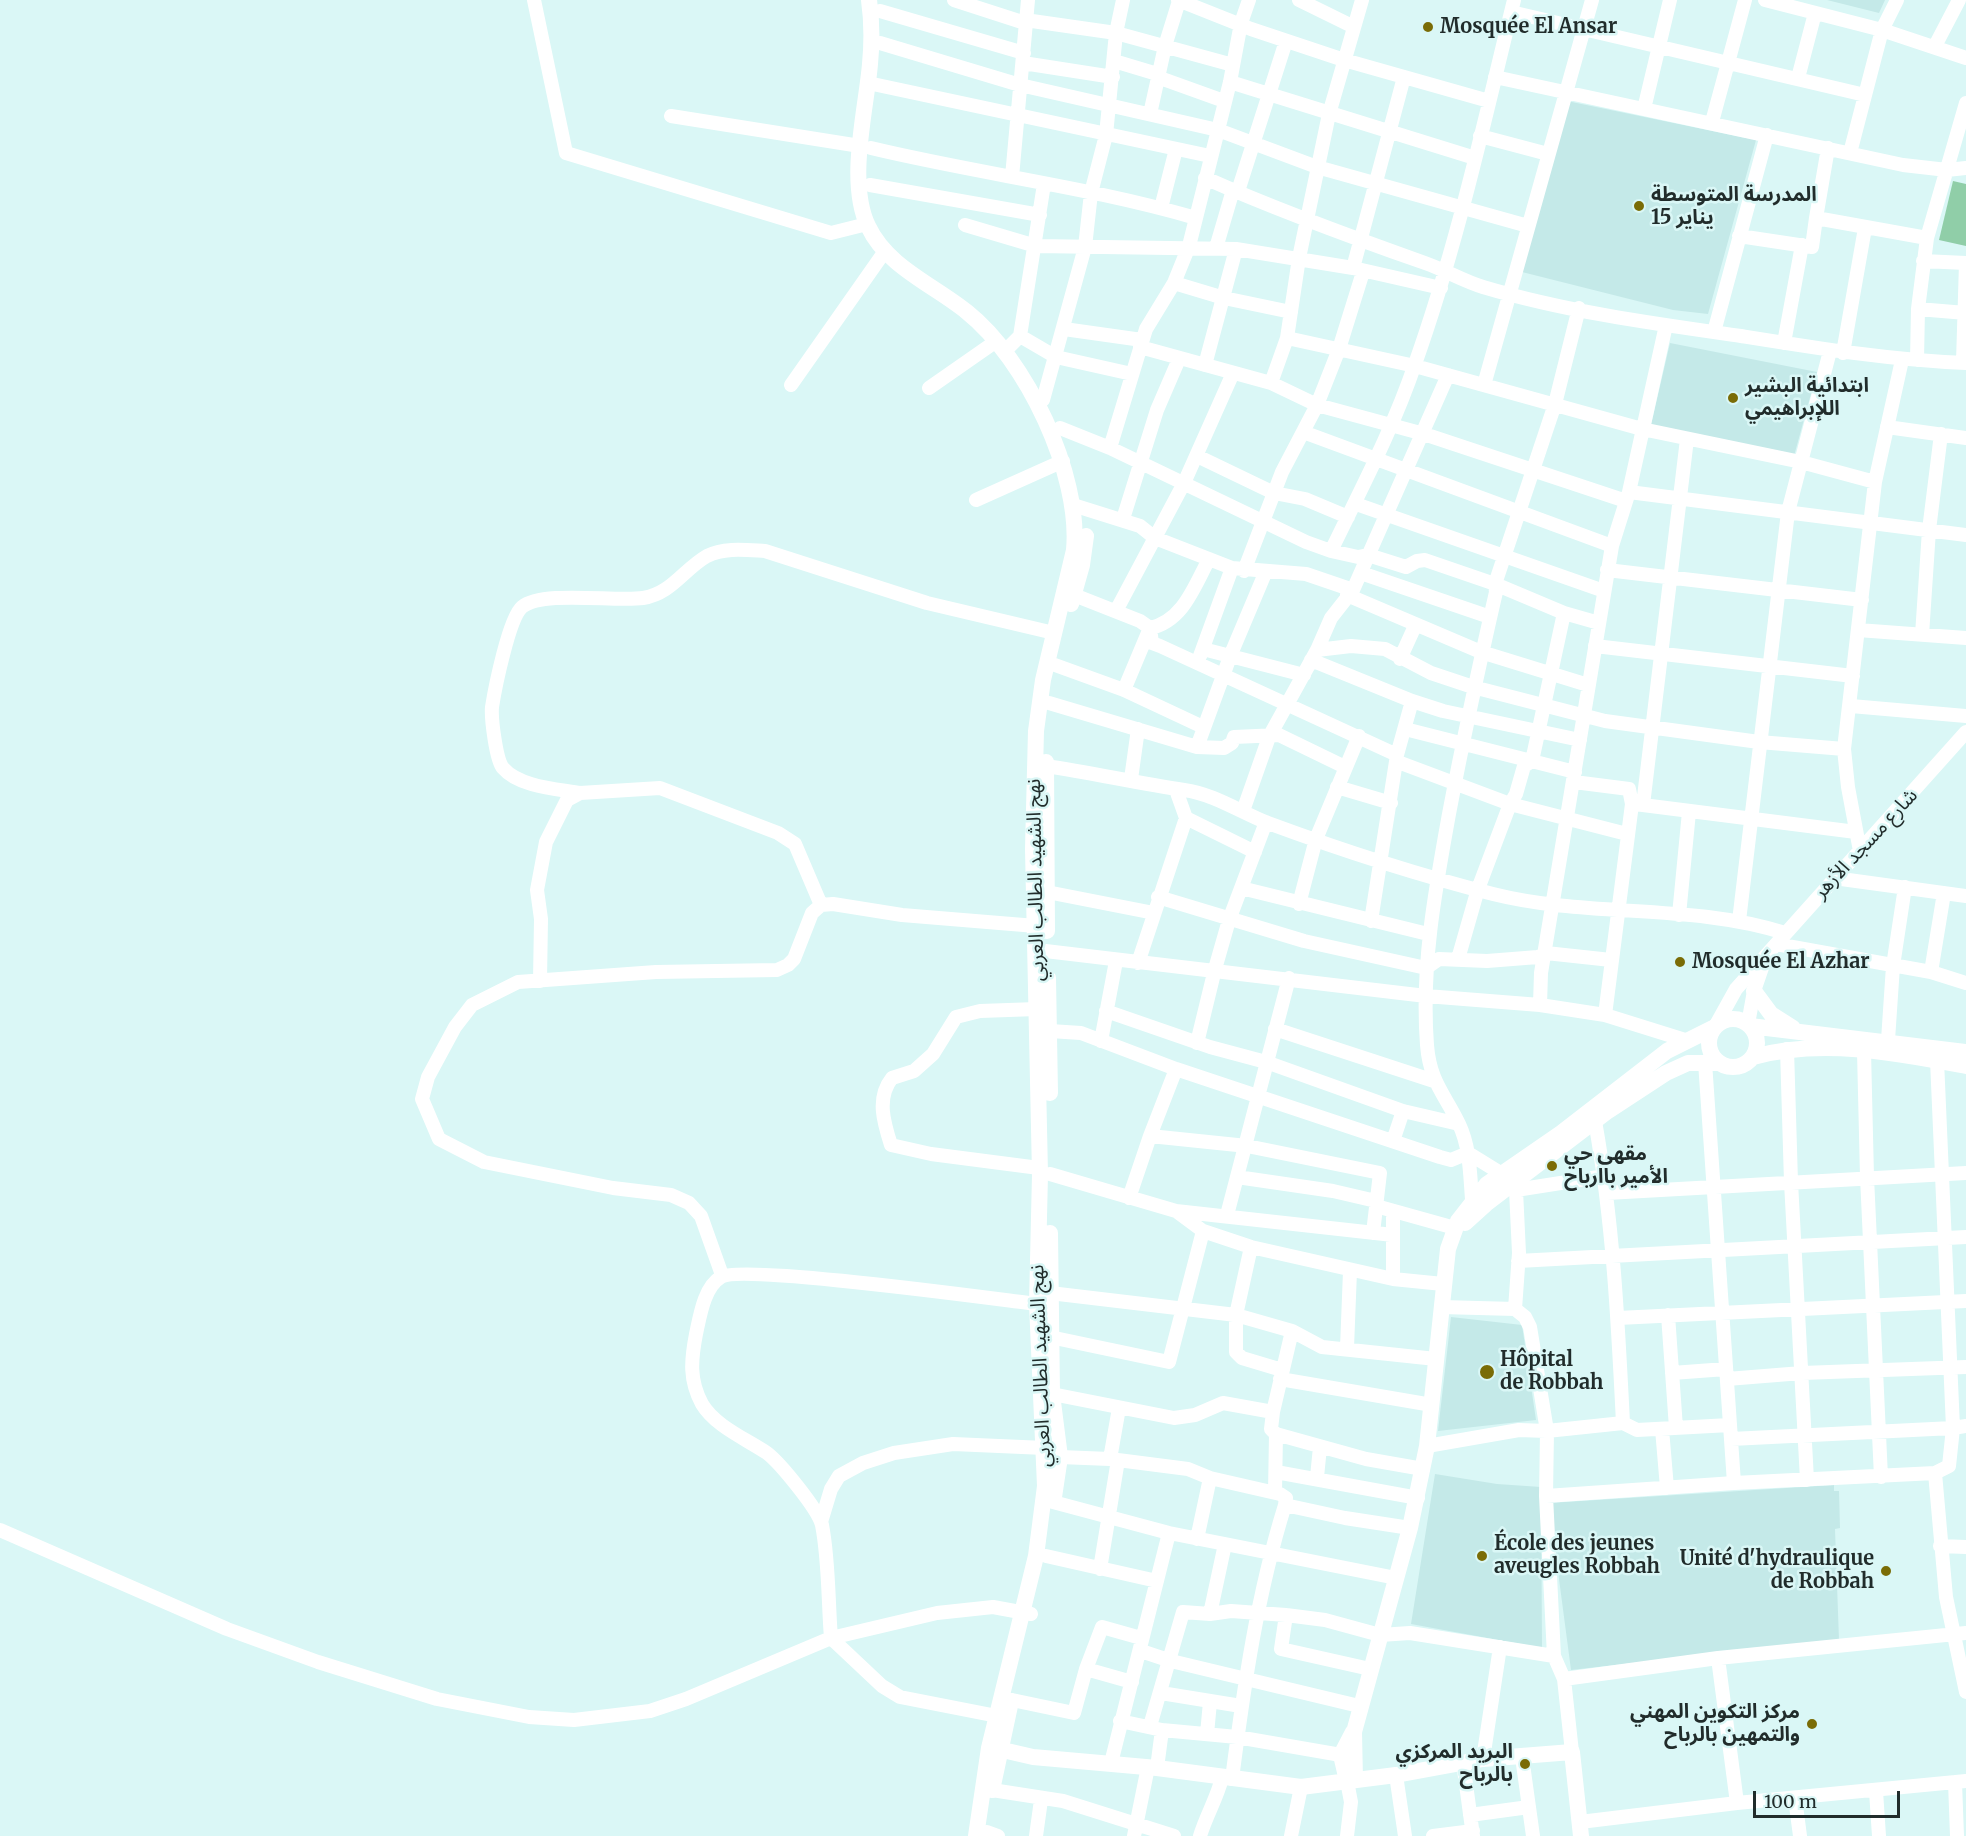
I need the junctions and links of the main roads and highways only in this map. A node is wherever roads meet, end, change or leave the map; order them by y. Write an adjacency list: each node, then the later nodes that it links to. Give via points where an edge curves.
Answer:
1 (876, 4): 2 (main road, نهج الشهيد الطالب العربي, via 870,63); 2 (main road, نهج الشهيد الطالب العربي, via 880,43)
2 (872, 84): 3 (main road, نهج الشهيد الطالب العربي)
3 (866, 147): 4 (main road, نهج الشهيد الطالب العربي, via 873,211 882,232); 4 (main road, نهج الشهيد الطالب العربي, via 862,207 867,224 885,251)
4 (929, 280): 5 (main road, نهج الشهيد الطالب العربي, via 976,309 1008,342)
5 (1021, 372): 6 (main road, نهج الشهيد الطالب العربي, via 1063,461); 6 (main road, نهج الشهيد الطالب العربي, via 1060,428 1079,482)
6 (1079, 506): 7 (main road, نهج الشهيد الطالب العربي, via 1085,552 1049,703 1047,892); 7 (main road, نهج الشهيد الطالب العربي, via 1074,550 1036,730 1033,849 1036,926)
7 (1042, 950): 16 (main road, نهج الشهيد الطالب العربي, via 1037,1009); 16 (main road, نهج الشهيد الطالب العربي, via 1050,1031)
8 (1754, 991): 11 (main road, via 1771,1014)
9 (1749, 1025): 10 (main road, via 1732,1018); 11 (main road); 13 (main road, via 1757,1037)
10 (1715, 1026): 14 (main road, via 1708,1043); 17 (main road, via 1667,1051 1561,1133)
11 (1799, 1032): 12 (main road)
12 (1966, 1052)
13 (1753, 1057): 14 (main road, via 1734,1067); 15 (main road, via 1786,1049 1864,1051)
14 (1712, 1062): 17 (main road, via 1677,1066)
15 (1966, 1066)
16 (1045, 1171): 19 (main road, نهج الشهيد الطالب العربي)
17 (1510, 1183): 18 (main road, via 1464,1224); 18 (main road, via 1487,1184 1472,1199)
18 (1448, 1249): 22 (main road, via 1418,1498)
19 (1043, 1298): 20 (main road, نهج الشهيد الطالب العربي, via 1045,1486); 20 (main road, نهج الشهيد الطالب العربي, via 1060,1457 1046,1556)
20 (1025, 1618): 21 (main road, نهج الشهيد الطالب العربي, via 1011,1700); 21 (main road, نهج الشهيد الطالب العربي, via 997,1716)
21 (996, 1748): 23 (main road); 24 (main road, نهج الشهيد الطالب العربي)
22 (1347, 1748): 25 (main road); 26 (main road); 27 (main road)
23 (1033, 1757): 24 (main road); 27 (main road)
24 (993, 1766): 29 (main road, نهج الشهيد الطالب العربي); 29 (main road, نهج الشهيد الطالب العربي)
25 (1389, 1776): 26 (main road); 28 (main road, via 1482,1759 1572,1752)
26 (1350, 1783): 27 (main road)
27 (1308, 1786)
28 (1581, 1829)
29 (987, 1835)

